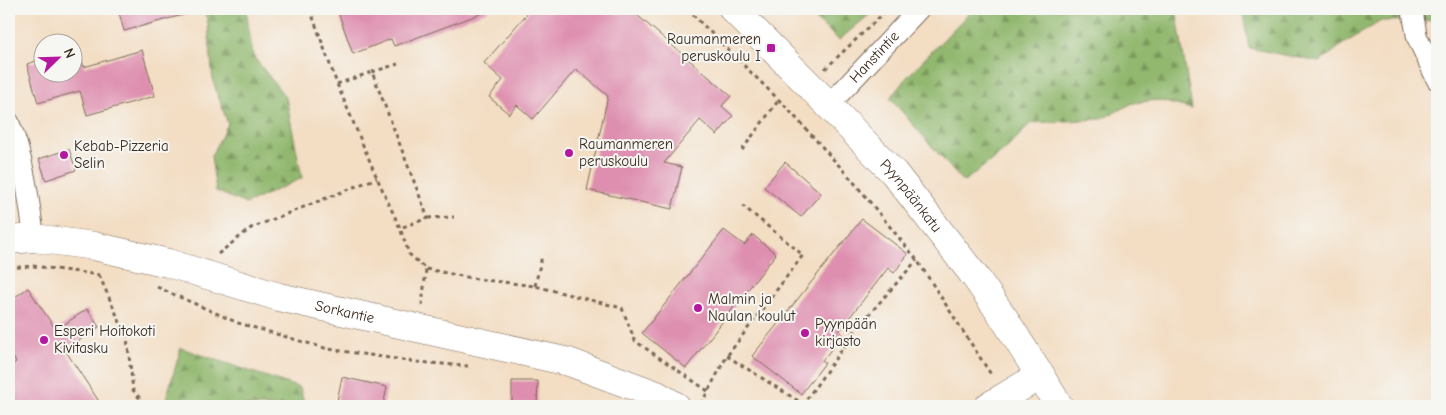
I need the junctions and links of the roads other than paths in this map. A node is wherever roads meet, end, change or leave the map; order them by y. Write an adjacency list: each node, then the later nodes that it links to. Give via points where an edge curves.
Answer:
1 (733, 9): 5 (street, Pyynpäänkatu)
2 (919, 9): 5 (street, Hanstintie)
3 (1412, 9): 4 (street, via 1417,37)
4 (1437, 80)
5 (829, 105): 8 (street, Pyynpäänkatu, via 894,173 938,228 982,286)
6 (9, 122): 7 (street, via 17,142 28,197)
7 (21, 239): 10 (street, Sorkantie, via 94,246 168,263 279,297 569,362 657,394)
8 (1041, 375): 9 (street); 11 (street, Pyynpäänkatu)
9 (998, 402)
10 (676, 406)
11 (1058, 406)

